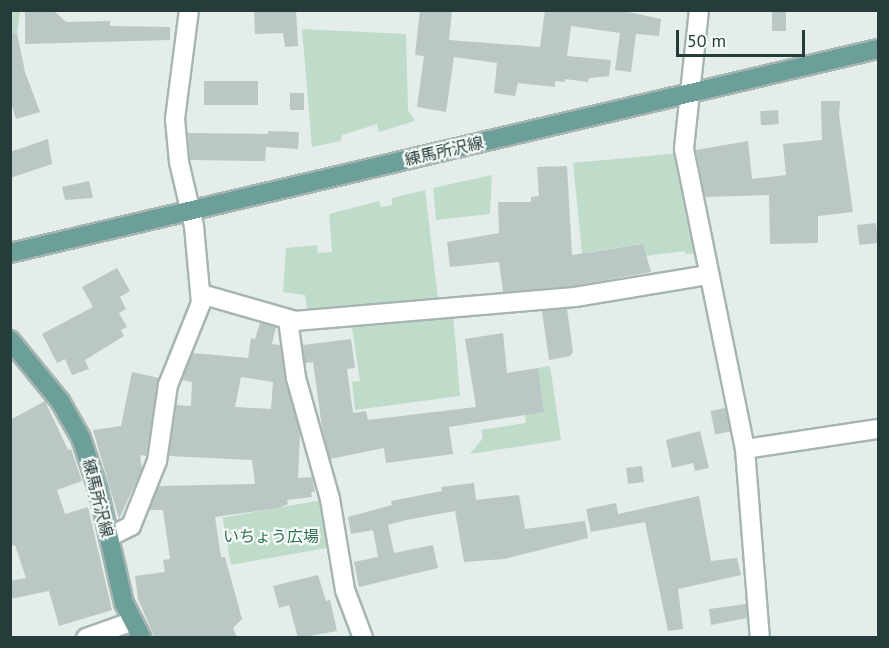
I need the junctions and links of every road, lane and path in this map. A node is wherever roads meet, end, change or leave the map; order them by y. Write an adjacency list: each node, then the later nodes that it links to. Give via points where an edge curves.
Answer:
1 (189, 10): 5 (street, via 175,119 177,154)
2 (699, 10): 4 (street)
3 (879, 49): 4 (main road, 練馬所沢線)
4 (690, 95): 5 (main road, 練馬所沢線); 7 (street, via 684,149)
5 (190, 211): 6 (main road, 練馬所沢線); 8 (street)
6 (10, 253)
7 (708, 275): 9 (street, via 564,299); 12 (street)
8 (201, 294): 9 (street); 13 (street, via 189,337 168,385 157,461 131,526)
9 (288, 320): 17 (street, via 296,378 330,499 345,590)
10 (10, 340): 13 (main road, 練馬所沢線, via 60,401 81,438)
11 (879, 429): 12 (street)
12 (745, 449): 18 (street)
13 (109, 537): 14 (main road, 練馬所沢線)
14 (132, 622): 15 (street); 16 (main road, 練馬所沢線)
15 (86, 638)
16 (142, 638)
17 (363, 638)
18 (760, 638)

